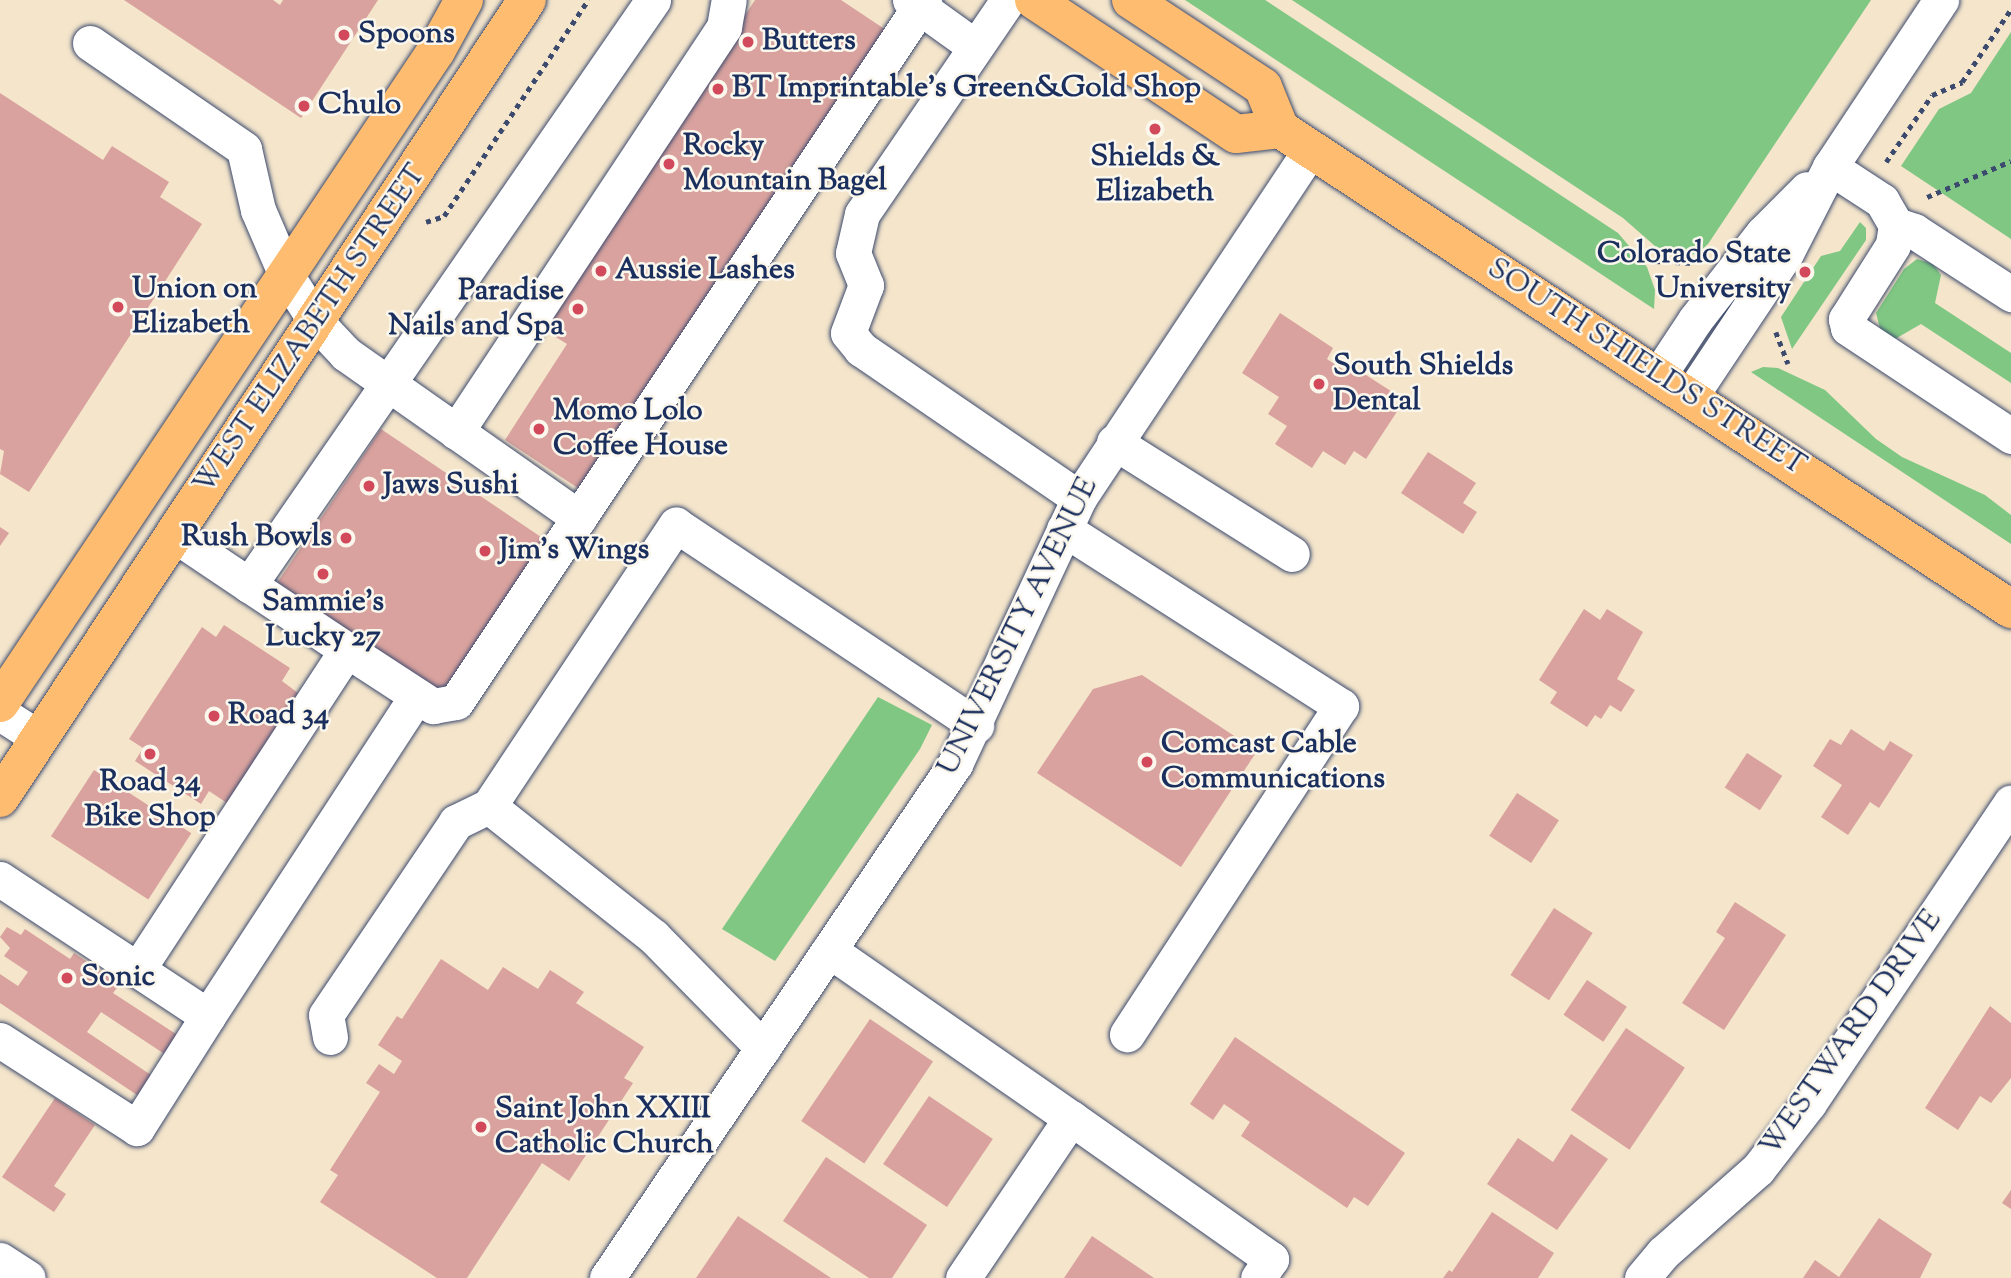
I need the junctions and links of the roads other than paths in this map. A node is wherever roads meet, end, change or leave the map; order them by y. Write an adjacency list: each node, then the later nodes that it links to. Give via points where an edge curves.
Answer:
1 (464, 0): 15 (main road, WEST ELIZABETH STREET, via 436,51)
2 (527, 0): 17 (main road, WEST ELIZABETH STREET)
3 (653, 0): 19 (street)
4 (729, 0): 21 (street, via 724,27)
5 (1008, 0): 11 (street)
6 (1034, 0): 12 (main road, via 1236,134)
7 (1131, 0): 12 (main road, via 1262,87)
8 (1941, 0): 13 (street)
9 (918, 2): 11 (street); 25 (street)
10 (90, 43): 15 (street, via 244,149 258,210)
11 (974, 46): 24 (street, via 862,214 853,253 866,285 848,333 861,349)
12 (1296, 139): 18 (main road, SOUTH SHIELDS STREET); 23 (street, UNIVERSITY AVENUE)
13 (1830, 167): 14 (street, via 1882,201); 18 (street, via 1763,233); 20 (street, via 1786,253)
14 (1896, 225): 16 (street, via 1914,230); 22 (street, via 1893,245 1846,319 1848,328)
15 (286, 275): 17 (street); 33 (main road, WEST ELIZABETH STREET)
16 (2011, 295)
17 (316, 322): 19 (street, via 346,354); 27 (main road, WEST ELIZABETH STREET)
18 (1658, 376): 20 (main road, SOUTH SHIELDS STREET)
19 (386, 384): 21 (street); 29 (street)
20 (1690, 397): 30 (main road, SOUTH SHIELDS STREET)
21 (456, 432): 25 (street)
22 (2011, 436)
23 (1115, 442): 24 (street, UNIVERSITY AVENUE); 28 (street)
24 (1079, 498): 26 (street, UNIVERSITY AVENUE)
25 (579, 518): 32 (street, via 456,702 433,706)
26 (1064, 529): 35 (street, UNIVERSITY AVENUE); 44 (street, via 1341,706)
27 (173, 534): 29 (street); 36 (main road, WEST ELIZABETH STREET)
28 (1292, 554)
29 (249, 585): 31 (street)
30 (2011, 609)
31 (347, 650): 32 (street); 42 (street)
32 (417, 696): 43 (street)
33 (0, 703)
34 (0, 713): 36 (street)
35 (976, 725): 39 (street, via 676,525); 41 (street, UNIVERSITY AVENUE, via 955,764)
36 (39, 738): 37 (main road, WEST ELIZABETH STREET)
37 (0, 798)
38 (2011, 802): 54 (street, WESTWARD DRIVE, via 1809,1103 1758,1169 1663,1253)
39 (489, 806): 45 (street, via 456,822 326,1015); 47 (street, via 654,937)
40 (0, 879): 42 (street)
41 (829, 950): 47 (street, UNIVERSITY AVENUE); 48 (street)
42 (138, 969): 43 (street)
43 (208, 1016): 46 (street, via 137,1128)
44 (1127, 1034)
45 (330, 1037)
46 (0, 1040)
47 (763, 1048): 51 (street, UNIVERSITY AVENUE)
48 (1071, 1118): 52 (street); 53 (street, via 1271,1259)
49 (0, 1259): 50 (street)
50 (28, 1278)
51 (607, 1278)
52 (964, 1278)
53 (1258, 1278)
54 (1642, 1278)

